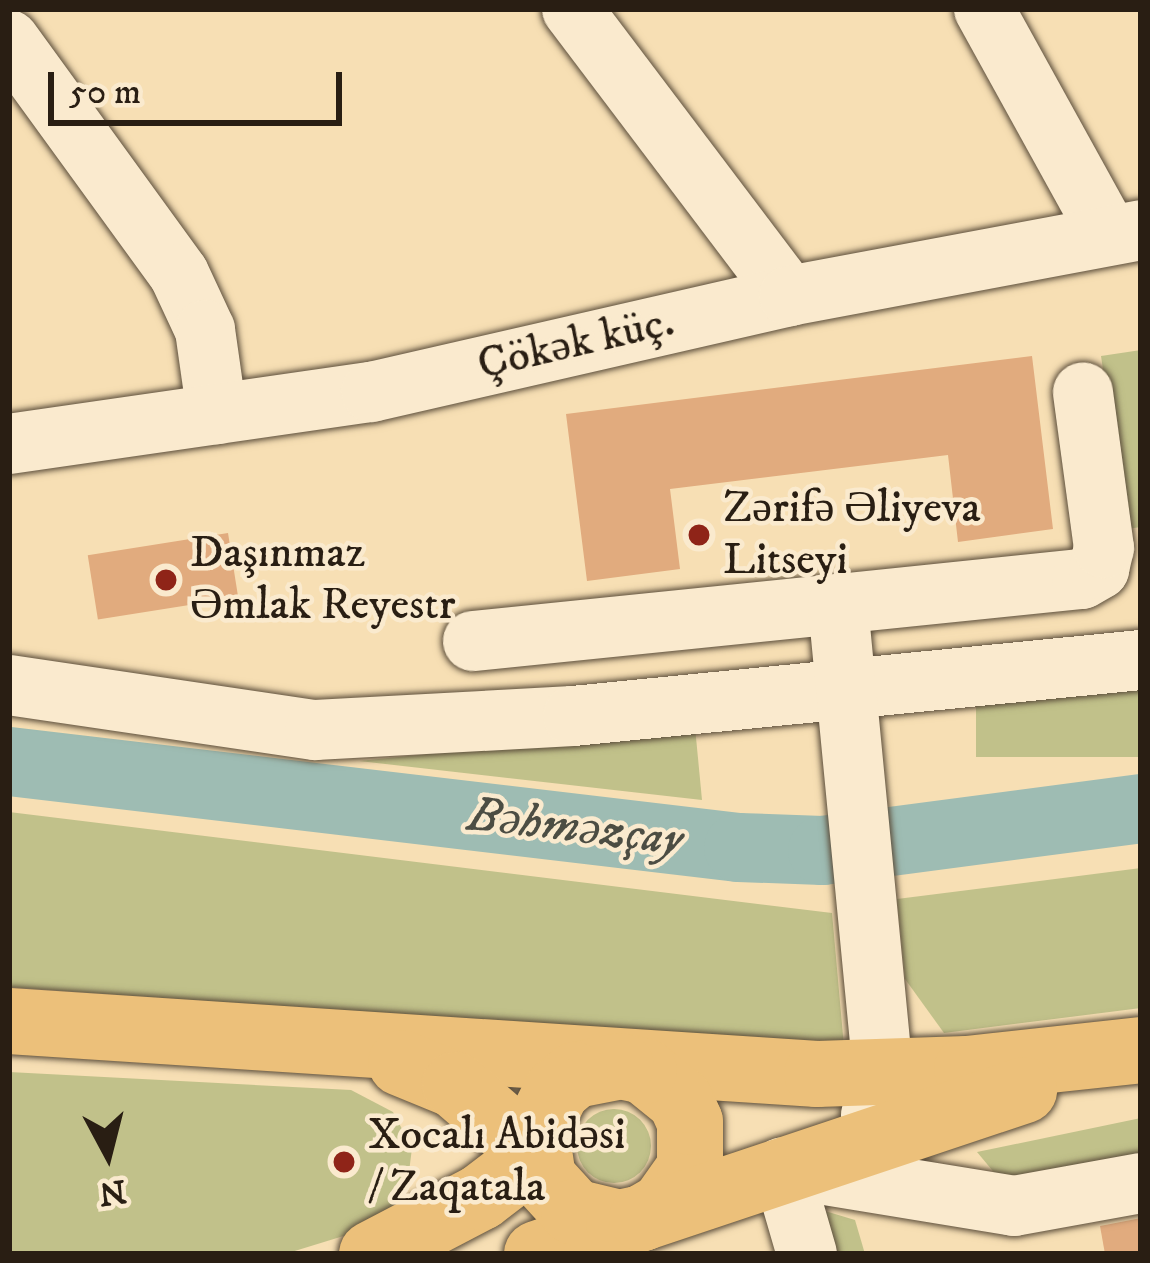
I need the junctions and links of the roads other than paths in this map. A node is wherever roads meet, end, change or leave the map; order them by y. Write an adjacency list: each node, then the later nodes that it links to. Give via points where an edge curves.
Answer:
1 (572, 9): 5 (street)
2 (984, 9): 4 (street)
3 (9, 40): 7 (street, via 179,274 205,330)
4 (1124, 231): 5 (street, Çökək küç.)
5 (789, 296): 7 (street, Çökək küç., via 370,392)
6 (1083, 392): 9 (street, via 1099,569 1082,579)
7 (217, 414): 8 (street, Çökək küç.)
8 (9, 444)
9 (838, 604): 10 (street); 13 (street)
10 (473, 640)
11 (1141, 660): 13 (street)
12 (9, 685): 13 (street, via 315,730)
13 (849, 690): 18 (street)
14 (9, 1021): 15 (main road)
15 (315, 1046): 17 (main road); 19 (main road, via 421,1068 455,1085)
16 (1141, 1051): 18 (main road); 20 (main road)
17 (621, 1066): 18 (main road); 19 (main road, via 575,1075 557,1090 536,1132); 22 (main road, via 644,1071 680,1100 694,1145 679,1189)
18 (883, 1073): 20 (street, via 874,1112)
19 (536, 1155): 22 (main road, via 543,1178 574,1212 596,1221); 23 (main road, via 481,1197)
20 (805, 1160): 21 (street, via 1014,1206); 22 (main road); 26 (street)
21 (1141, 1183)
22 (642, 1218): 25 (main road)
23 (375, 1254): 24 (main road)
24 (412, 1254)
25 (537, 1254)
26 (807, 1254)

